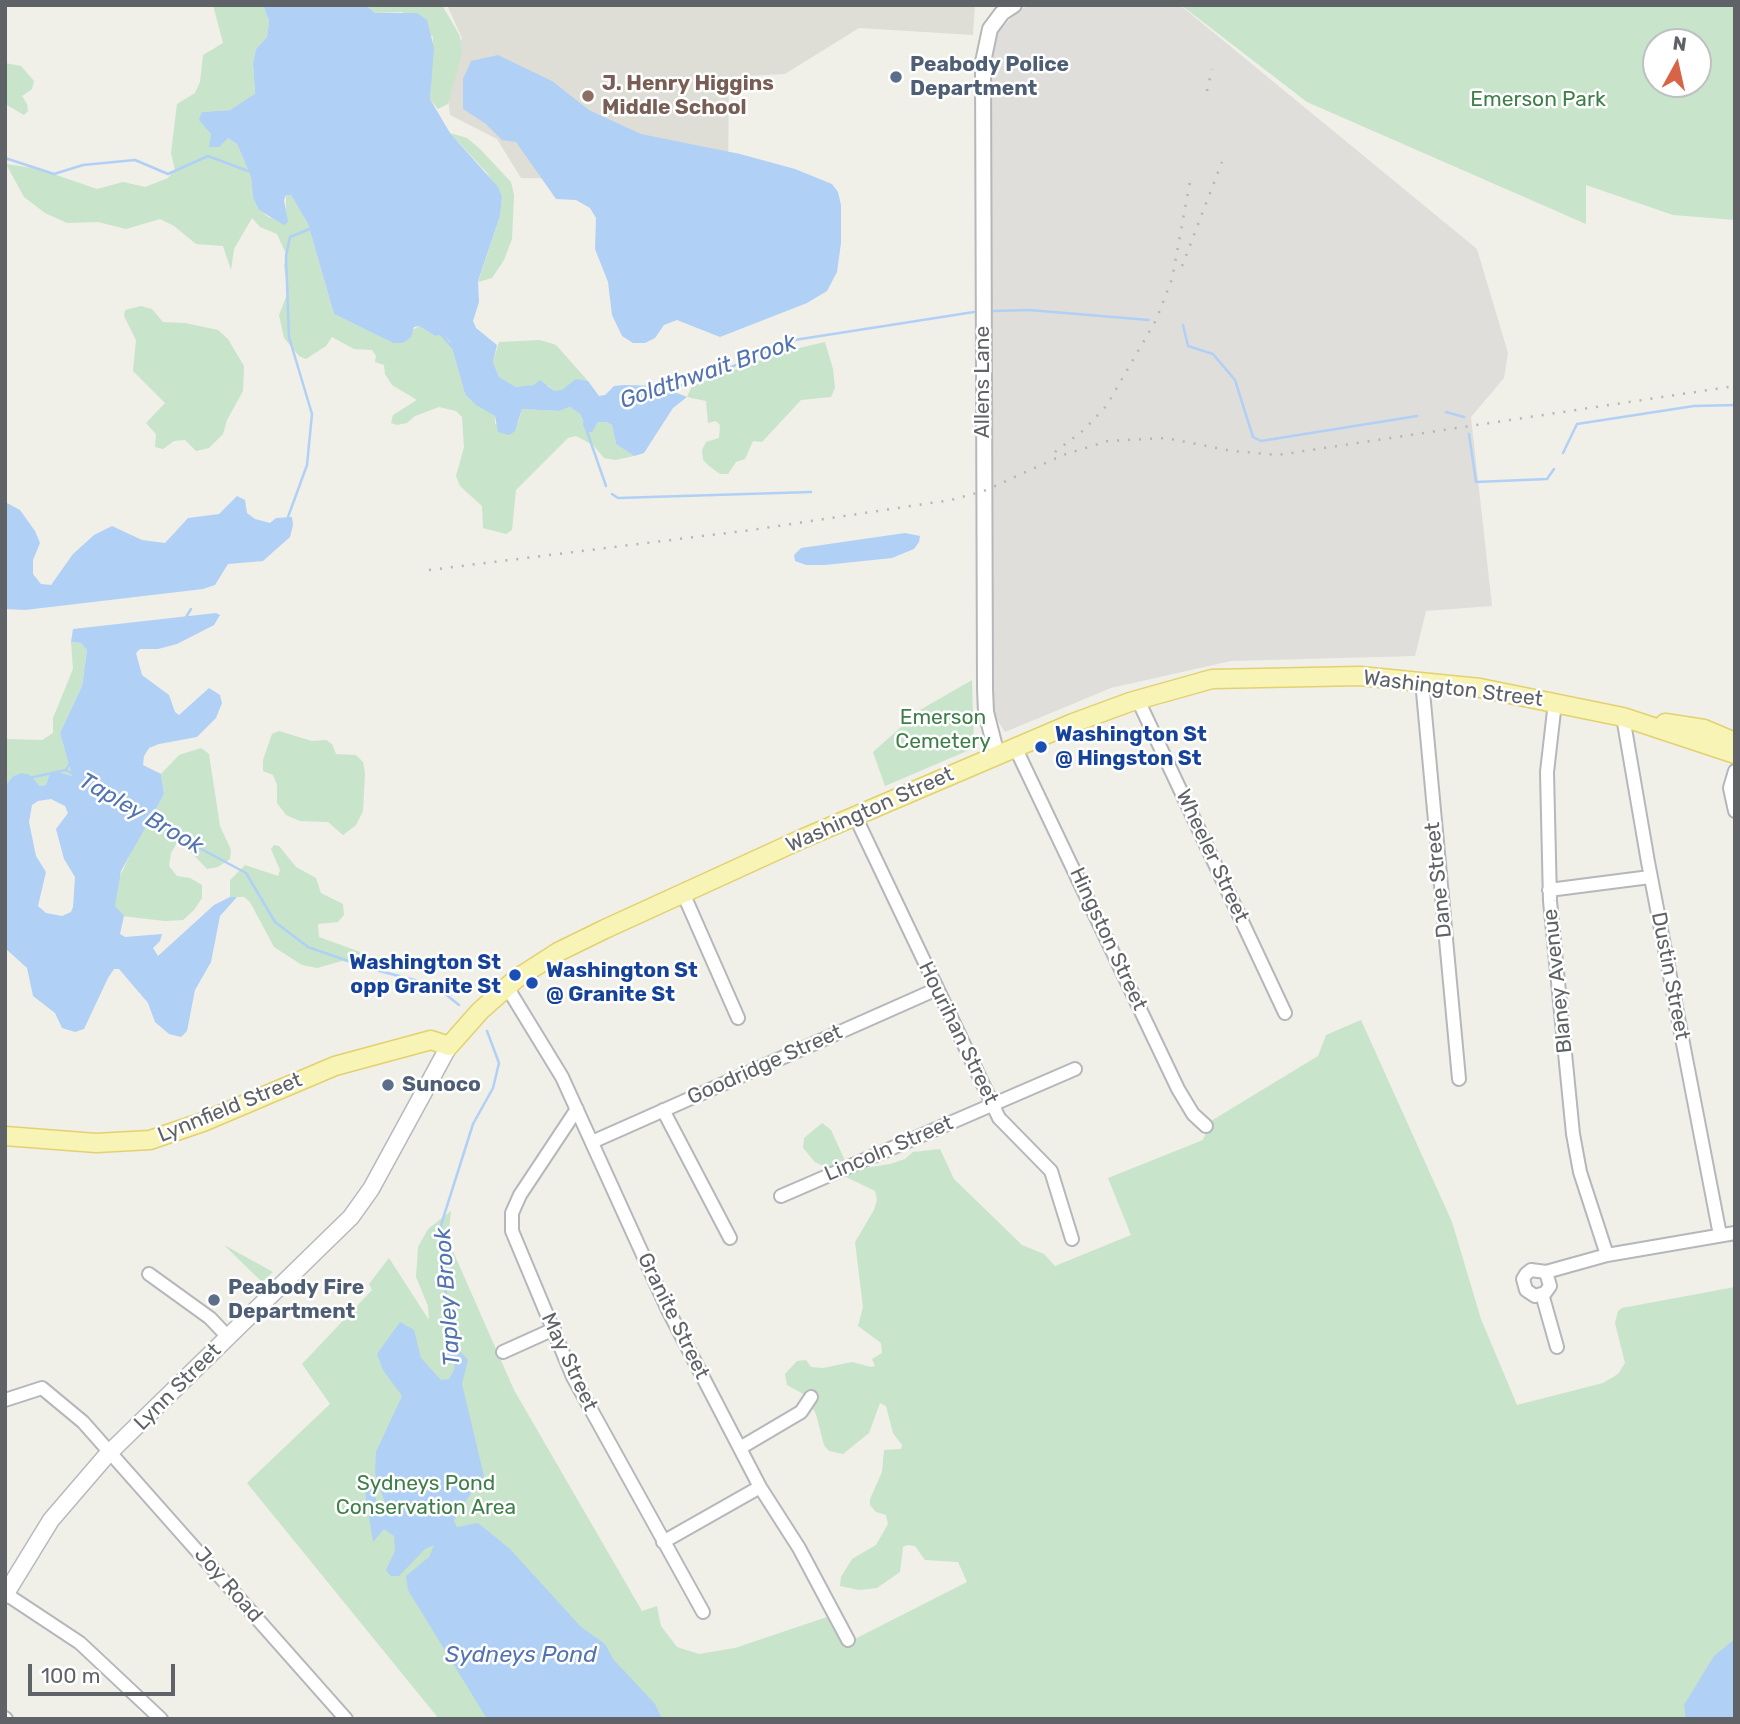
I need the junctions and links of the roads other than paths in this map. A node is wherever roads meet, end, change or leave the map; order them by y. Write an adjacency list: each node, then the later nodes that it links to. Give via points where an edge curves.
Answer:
1 (1008, 9): 11 (street, Allens Lane, via 987,38 982,121 985,689)
2 (1422, 681): 3 (main road, Washington Street, via 1360,676 1232,677); 4 (main road, Washington Street); 24 (street, Dane Street)
3 (1138, 700): 9 (main road, Washington Street); 20 (street, Wheeler Street)
4 (1555, 702): 5 (main road, Washington Street); 16 (street, Blaney Avenue, via 1548,772)
5 (1623, 717): 6 (main road, Washington Street); 10 (main road, Washington Street); 15 (street, Dustin Street)
6 (1704, 729): 7 (main road); 8 (main road, Washington Street)
7 (1735, 734)
8 (1735, 742)
9 (1015, 747): 11 (main road, Washington Street); 28 (street, Hingston Street, via 1178,1089 1192,1114)
10 (1735, 754)
11 (997, 755): 14 (main road, Washington Street)
12 (1735, 771): 13 (street, via 1730,788)
13 (1735, 811)
14 (855, 816): 17 (main road, Washington Street); 19 (street, Hourihan Street)
15 (1650, 877): 16 (street); 33 (street, Dustin Street)
16 (1549, 890): 36 (street, Blaney Avenue, via 1573,1134)
17 (683, 893): 18 (main road, Washington Street, via 558,953); 21 (street)
18 (507, 987): 22 (main road, Washington Street); 26 (street, Granite Street)
19 (937, 989): 25 (street, Hourihan Street); 27 (street, Goodridge Street)
20 (1285, 1013)
21 (738, 1018)
22 (449, 1046): 29 (main road, Lynnfield Street, via 431,1040 335,1066 150,1140 96,1143); 41 (main road, Lynn Street, via 363,1202)
23 (1074, 1069): 25 (street, Lincoln Street)
24 (1459, 1079)
25 (992, 1105): 31 (street, Lincoln Street); 35 (street, Hourihan Street, via 1051,1171)
26 (577, 1109): 30 (street, Granite Street); 40 (street, May Street, via 512,1213 514,1241)
27 (663, 1110): 30 (street, Goodridge Street); 34 (street)
28 (1206, 1126)
29 (5, 1136)
30 (592, 1142): 46 (street, Granite Street, via 667,1308)
31 (781, 1196)
32 (1735, 1233): 33 (street)
33 (1720, 1235): 36 (street)
34 (730, 1238)
35 (1072, 1239)
36 (1606, 1255): 37 (street)
37 (1546, 1272): 39 (street, via 1550,1286); 39 (street, via 1531,1270 1523,1279 1526,1290 1535,1296)
38 (149, 1274): 41 (street, via 210,1318)
39 (1542, 1294): 42 (street)
40 (554, 1329): 43 (street); 49 (street, May Street, via 573,1377)
41 (228, 1337): 47 (main road, Lynn Street)
42 (1557, 1347)
43 (503, 1352)
44 (811, 1397): 46 (street, via 801,1412)
45 (5, 1400): 47 (street, Joy Road, via 42,1388)
46 (740, 1448): 48 (street, Granite Street)
47 (110, 1452): 50 (main road, Lynn Street, via 51,1520); 54 (street, Joy Road)
48 (760, 1487): 49 (street); 52 (street, Granite Street)
49 (663, 1542): 51 (street, May Street)
50 (6, 1594): 53 (street, via 80,1643)
51 (703, 1612)
52 (848, 1640)
53 (162, 1719)
54 (346, 1719)

